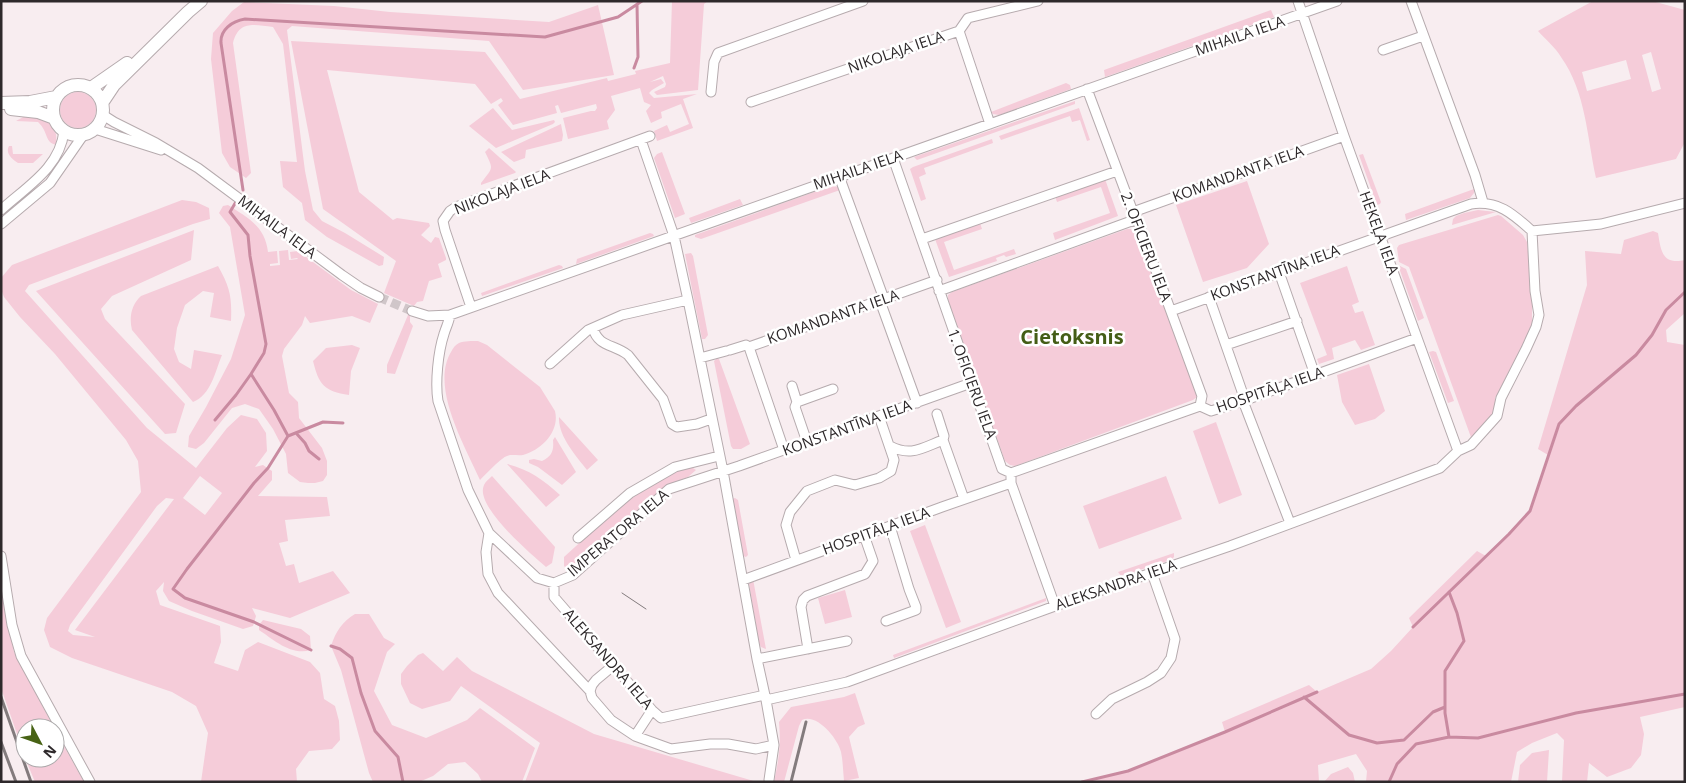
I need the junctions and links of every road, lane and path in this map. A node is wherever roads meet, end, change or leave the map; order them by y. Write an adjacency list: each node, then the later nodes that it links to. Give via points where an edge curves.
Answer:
1 (201, 1): 9 (main road)
2 (863, 1): 15 (street, via 718,53)
3 (1038, 1): 7 (street, NIKOLAJA IELA, via 1027,5)
4 (1298, 1): 8 (street)
5 (1337, 1): 8 (street, MIHAILA IELA)
6 (1411, 1): 11 (street)
7 (995, 6): 10 (street, NIKOLAJA IELA, via 968,18)
8 (1303, 14): 14 (street, MIHAILA IELA); 26 (street, HEKEĻA IELA)
9 (176, 24): 13 (main road); 20 (main road, via 114,85)
10 (958, 31): 17 (street, NIKOLAJA IELA); 22 (street)
11 (1423, 36): 12 (street); 32 (street)
12 (1383, 50)
13 (91, 88): 16 (main road, via 73,85); 20 (main road, via 98,94)
14 (1087, 89): 22 (street, MIHAILA IELA); 30 (street, 2. OFICIERU IELA)
15 (711, 92)
16 (56, 97): 18 (main road); 21 (main road)
17 (751, 102)
18 (1, 103)
19 (1, 108): 21 (main road, via 38,112)
20 (103, 109): 24 (main road, via 100,121); 28 (street, MIHAILA IELA, via 114,122)
21 (54, 118): 23 (main road)
22 (990, 124): 29 (street, MIHAILA IELA)
23 (64, 131): 24 (main road, via 75,135); 34 (street, via 60,149 46,170)
24 (89, 132): 28 (street, MIHAILA IELA); 36 (street, via 50,183)
25 (650, 136): 27 (street, NIKOLAJA IELA)
26 (1344, 136): 35 (street, KOMANDANTA IELA); 39 (street, HEKEĻA IELA)
27 (641, 140): 38 (street); 48 (street, NIKOLAJA IELA, via 456,206 450,211 443,221)
28 (176, 155): 44 (street, MIHAILA IELA, via 213,178 342,275)
29 (893, 158): 31 (street, MIHAILA IELA); 40 (street, 1. OFICIERU IELA)
30 (1117, 171): 35 (street, 2. OFICIERU IELA); 40 (street)
31 (840, 176): 38 (street, MIHAILA IELA); 47 (street)
32 (1483, 202): 37 (street, via 1507,210); 39 (street, KONSTANTĪNA IELA)
33 (1685, 203): 37 (street, via 1601,224)
34 (1, 210)
35 (1135, 215): 43 (street, KOMANDANTA IELA); 50 (street, 2. OFICIERU IELA)
36 (1, 224)
37 (1532, 231): 74 (street, ALEKSANDRA IELA, via 1539,315 1536,328 1501,398 1498,416 1471,445)
38 (674, 236): 46 (street); 48 (street, MIHAILA IELA)
39 (1380, 236): 41 (street, KONSTANTĪNA IELA); 54 (street, HEKEĻA IELA)
40 (922, 239): 42 (street, 1. OFICIERU IELA)
41 (1279, 272): 45 (street, KONSTANTĪNA IELA); 52 (street)
42 (937, 280): 43 (street, 1. OFICIERU IELA); 47 (street, KOMANDANTA IELA)
43 (939, 291): 60 (street, 1. OFICIERU IELA)
44 (379, 297)
45 (1209, 297): 50 (street, KONSTANTĪNA IELA); 55 (street)
46 (688, 300): 53 (street, via 622,315); 57 (street)
47 (882, 300): 56 (street, KOMANDANTA IELA); 65 (street)
48 (471, 307): 51 (street, MIHAILA IELA)
49 (412, 311): 51 (street, MIHAILA IELA, via 428,316)
50 (1171, 311): 66 (street, 2. OFICIERU IELA, via 1202,396)
51 (450, 315): 82 (street, IMPERATORA IELA, via 440,354 436,386 438,401 468,490)
52 (1297, 321): 55 (street); 59 (street)
53 (593, 328): 58 (street); 69 (street, via 595,336 628,356 663,399 672,424 676,427)
54 (1417, 338): 59 (street, HOSPITĀĻA IELA); 74 (street, HEKEĻA IELA)
55 (1226, 346): 63 (street)
56 (749, 347): 57 (street, KOMANDANTA IELA, via 746,345); 73 (street)
57 (700, 358): 69 (street)
58 (550, 364)
59 (1315, 375): 63 (street, HOSPITĀĻA IELA)
60 (972, 383): 65 (street, KONSTANTĪNA IELA); 77 (street, 1. OFICIERU IELA, via 1002,469)
61 (792, 386): 64 (street)
62 (833, 389): 64 (street)
63 (1244, 401): 66 (street, HOSPITĀĻA IELA, via 1211,411); 80 (street)
64 (797, 402): 71 (street, via 795,407)
65 (917, 403): 68 (street, KONSTANTĪNA IELA)
66 (1200, 406): 77 (street, HOSPITĀĻA IELA)
67 (936, 414): 70 (street)
68 (879, 416): 71 (street, KONSTANTĪNA IELA); 72 (street)
69 (711, 419): 75 (street)
70 (943, 440): 72 (street, via 908,452); 79 (street)
71 (807, 442): 73 (street, KONSTANTĪNA IELA)
72 (890, 446): 86 (street, via 894,460 891,471 886,475 855,485 835,480 807,491 798,501 786,525)
73 (784, 450): 76 (street, KONSTANTĪNA IELA)
74 (1458, 451): 80 (street, ALEKSANDRA IELA, via 1440,468)
75 (719, 456): 76 (street); 84 (street, via 675,467 630,493)
76 (723, 471): 88 (street); 89 (street, IMPERATORA IELA, via 670,489 573,574)
77 (1011, 473): 78 (street)
78 (1011, 483): 79 (street, HOSPITĀĻA IELA); 90 (street)
79 (964, 499): 81 (street, HOSPITĀĻA IELA)
80 (1290, 524): 87 (street, ALEKSANDRA IELA)
81 (890, 526): 83 (street, HOSPITĀĻA IELA); 91 (street, via 916,610)
82 (490, 533): 89 (street, IMPERATORA IELA, via 537,578); 96 (street, via 486,552 488,574 498,592)
83 (864, 535): 86 (street, HOSPITĀĻA IELA); 93 (street, via 873,560 864,574 803,600 801,607)
84 (578, 538)
85 (1, 556): 103 (street, via 12,624 21,656)
86 (796, 560): 88 (street, HOSPITĀĻA IELA)
87 (1152, 573): 90 (street, ALEKSANDRA IELA); 99 (street, via 1175,639 1171,658 1161,673 1112,699)
88 (743, 580): 94 (street)
89 (554, 583): 95 (street, ALEKSANDRA IELA, via 554,597)
90 (1054, 606): 97 (street, ALEKSANDRA IELA, via 847,682)
91 (886, 621)
92 (847, 641): 93 (street)
93 (808, 648): 94 (street)
94 (756, 659): 97 (street)
95 (614, 665): 96 (street, via 596,680); 98 (street, ALEKSANDRA IELA)
96 (590, 692): 100 (street, via 611,720)
97 (766, 698): 98 (street, ALEKSANDRA IELA, via 661,718); 101 (street)
98 (652, 710): 100 (street)
99 (1096, 714)
100 (636, 736): 101 (street, via 671,749 710,744 756,749)
101 (774, 745): 102 (street)
102 (769, 780)
103 (90, 782)

